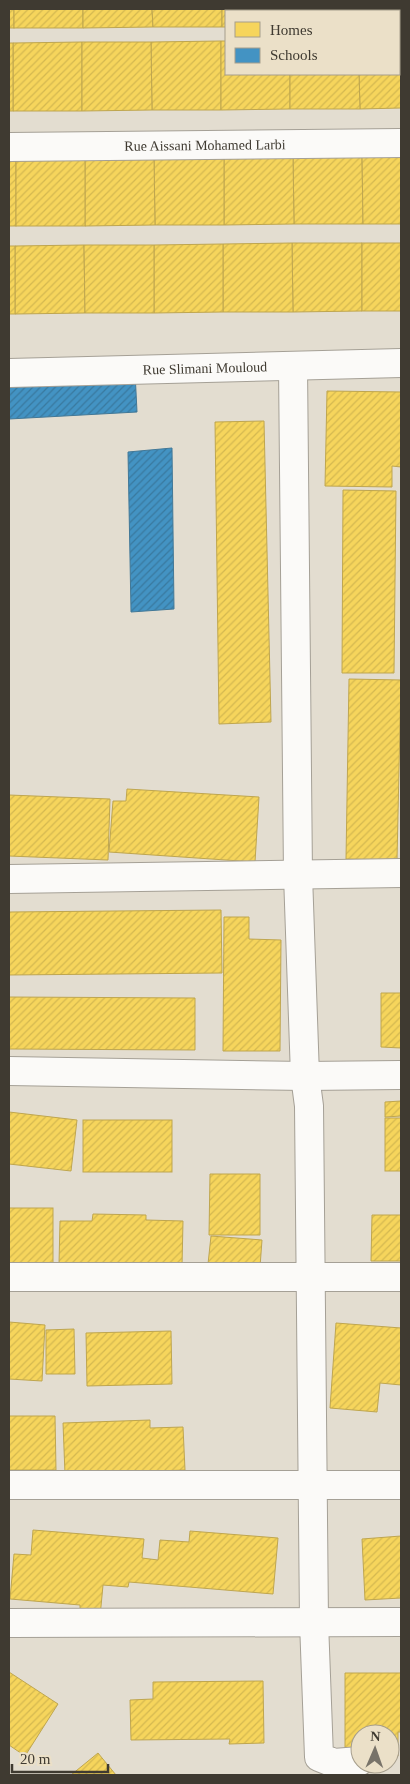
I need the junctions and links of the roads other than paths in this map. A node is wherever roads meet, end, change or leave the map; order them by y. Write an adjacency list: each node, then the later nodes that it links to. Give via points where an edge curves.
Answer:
1 (401, 144): 2 (street, Rue Aissani Mohamed Larbi)
2 (9, 147)
3 (401, 363): 4 (street, Rue Slimani Mouloud)
4 (293, 366): 5 (street, Rue Slimani Mouloud); 7 (street)
5 (9, 373)
6 (401, 873): 7 (street)
7 (298, 875): 8 (street); 11 (street)
8 (9, 879)
9 (9, 1071): 11 (street)
10 (401, 1075): 11 (street)
11 (305, 1076): 13 (street, via 309,1106)
12 (9, 1277): 13 (street)
13 (310, 1277): 14 (street); 15 (street)
14 (401, 1277)
15 (312, 1484): 16 (street); 17 (street); 18 (street)
16 (9, 1485)
17 (401, 1485)
18 (314, 1622): 19 (street); 20 (street); 21 (street, via 319,1757 334,1762)
19 (401, 1622)
20 (9, 1623)
21 (350, 1761)

